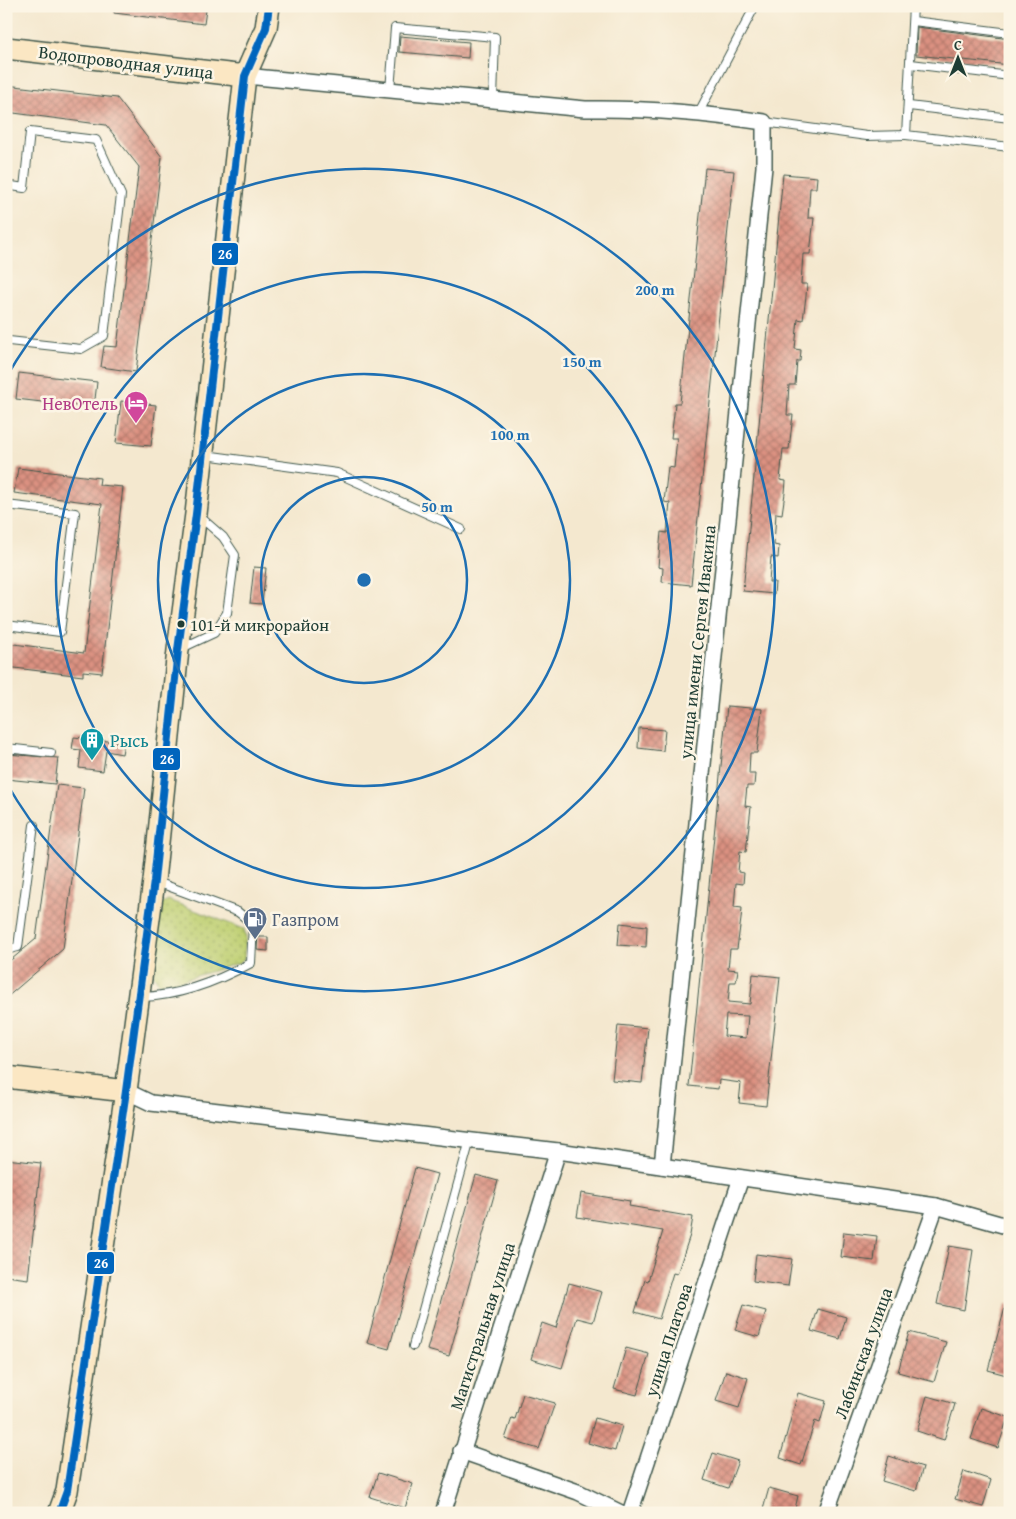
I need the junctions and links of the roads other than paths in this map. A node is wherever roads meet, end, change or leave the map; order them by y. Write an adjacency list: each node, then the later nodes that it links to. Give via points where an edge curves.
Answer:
1 (269, 6): 8 (main road, via 266,28)
2 (755, 6): 13 (lane)
3 (913, 6): 4 (lane)
4 (913, 21): 5 (lane); 7 (lane)
5 (1010, 32)
6 (6, 48): 8 (main road, Водопроводная улица)
7 (911, 64): 9 (lane); 12 (lane)
8 (245, 76): 10 (street); 20 (main road)
9 (1010, 76)
10 (390, 90): 11 (street); 11 (lane, via 395,28 495,36)
11 (493, 100): 13 (street, via 585,108)
12 (909, 106): 14 (lane); 16 (lane)
13 (698, 112): 15 (street)
14 (1010, 118)
15 (764, 122): 16 (lane, via 867,136); 36 (street, улица имени Сергея Ивакина, via 764,167)
16 (906, 135): 17 (lane)
17 (1010, 147)
18 (6, 185): 19 (lane, via 24,188 30,132 96,140 121,195 104,336 81,349)
19 (9, 341)
20 (203, 455): 22 (main road); 23 (lane, via 337,473)
21 (6, 505): 24 (lane, via 75,513 60,632)
22 (196, 514): 25 (main road); 25 (lane, via 223,537 235,555 228,612 214,633)
23 (461, 529)
24 (6, 625)
25 (178, 650): 29 (main road)
26 (6, 748): 27 (lane)
27 (51, 753)
28 (34, 826): 30 (lane, via 18,946)
29 (154, 881): 31 (main road); 31 (lane, via 238,912 253,924 251,963 232,973 164,996)
30 (6, 950)
31 (139, 997): 33 (main road)
32 (6, 1077): 33 (main road)
33 (126, 1091): 34 (street, via 151,1103); 42 (main road, via 67,1490)
34 (470, 1140): 35 (street); 40 (lane)
35 (558, 1151): 36 (street); 41 (street, Магистральная улица)
36 (662, 1166): 37 (street)
37 (741, 1178): 38 (street); 45 (street, улица Платова)
38 (936, 1206): 39 (street); 46 (street, Лабинская улица)
39 (1010, 1228)
40 (413, 1346)
41 (461, 1451): 43 (street, Магистральная улица); 44 (street, via 578,1492)
42 (60, 1513)
43 (443, 1513)
44 (621, 1513)
45 (630, 1513)
46 (826, 1513)

